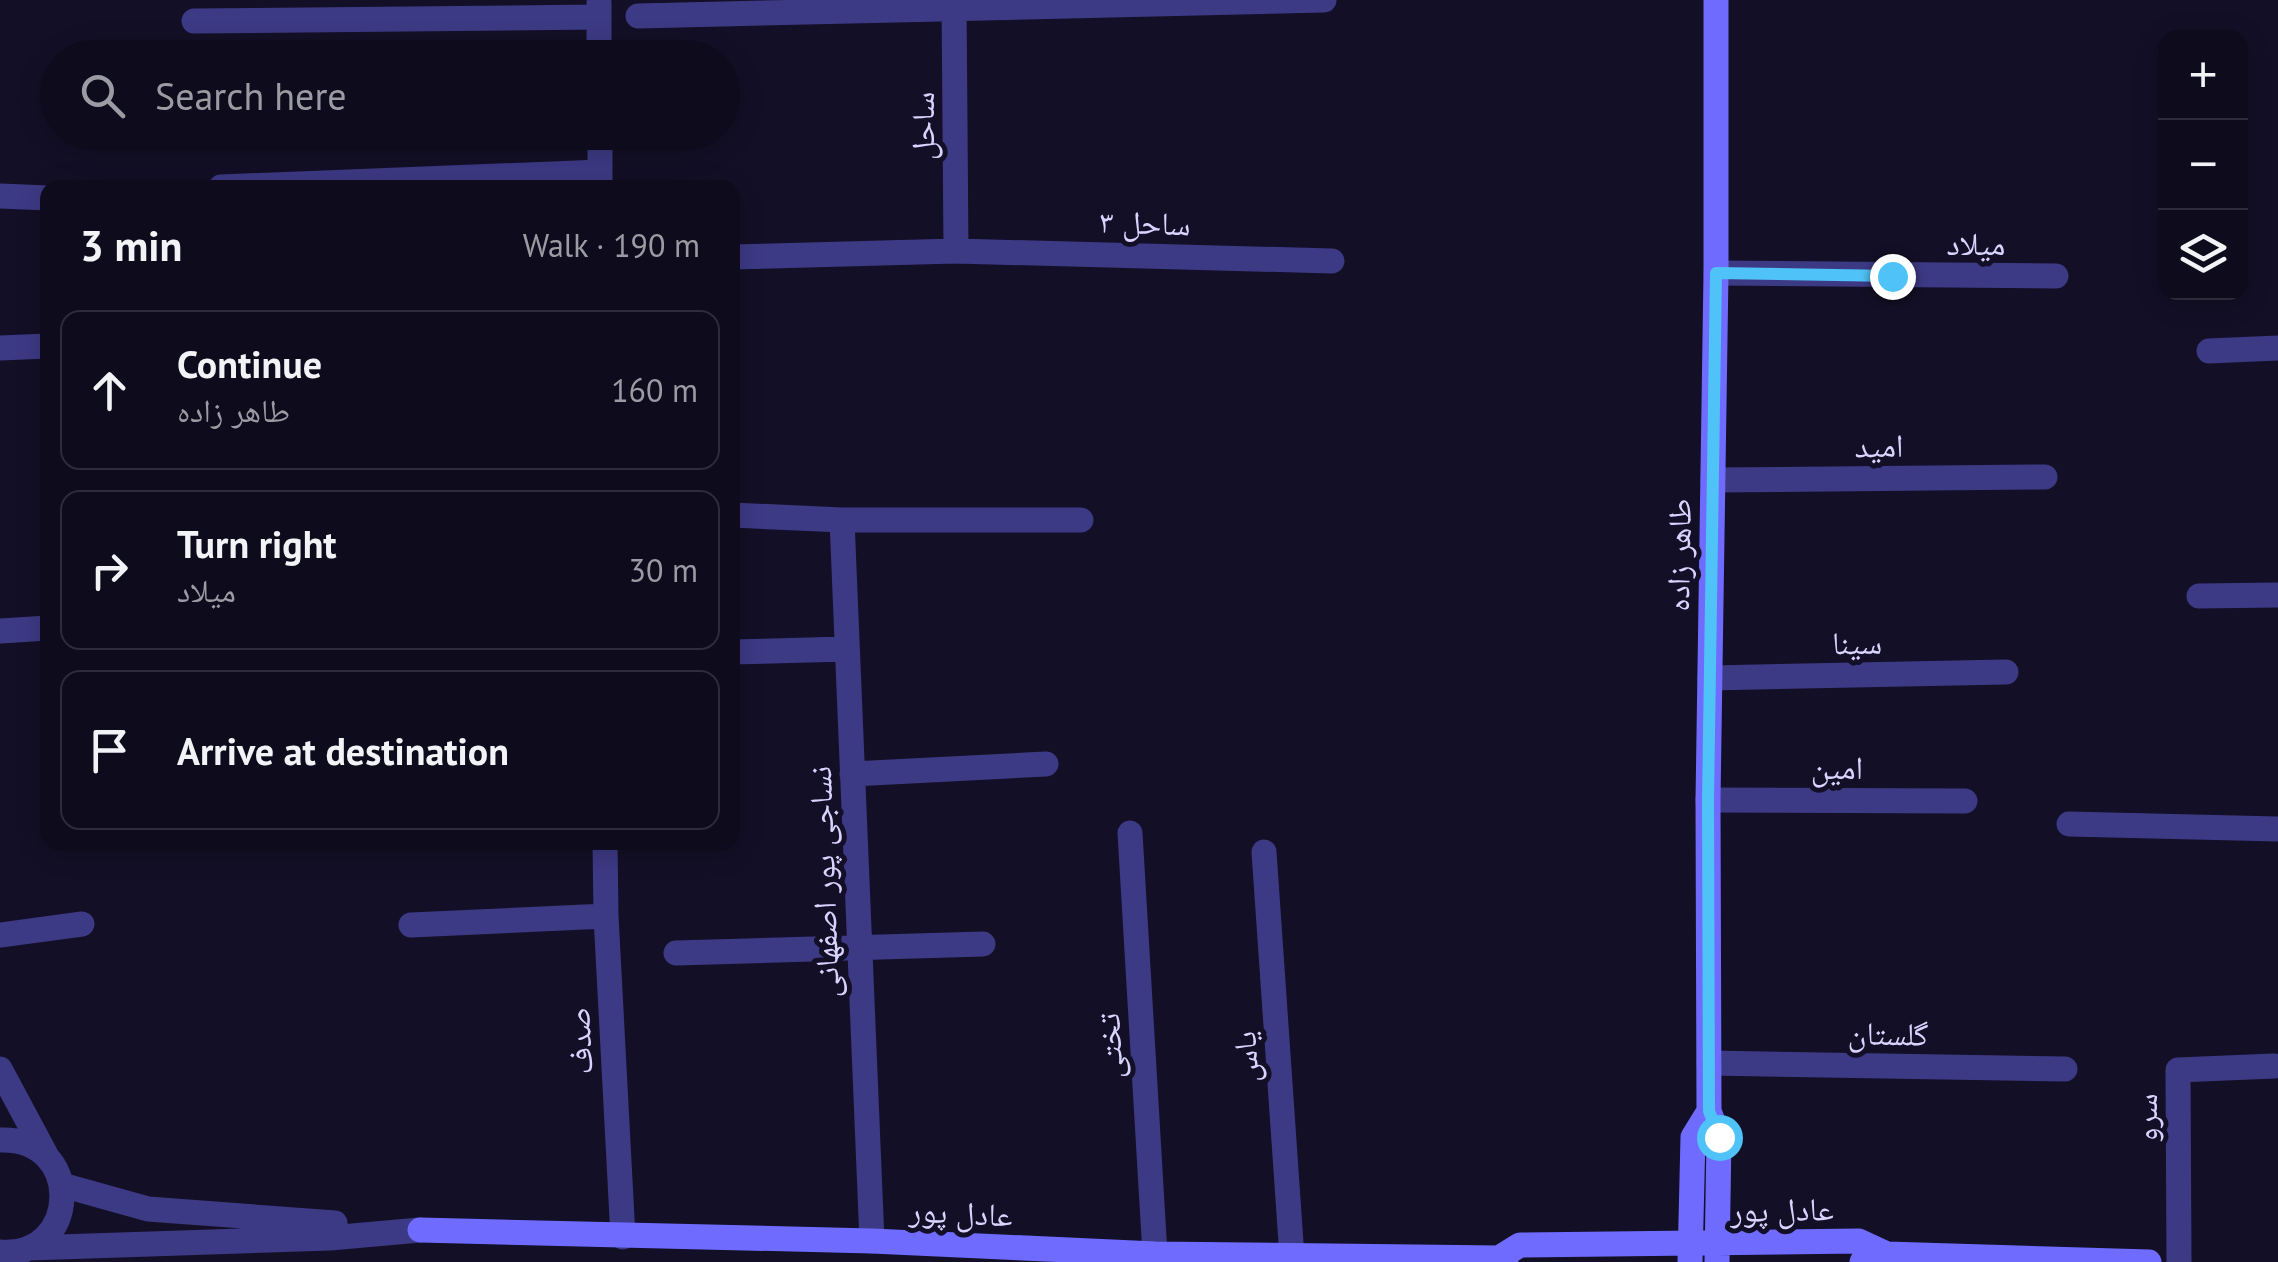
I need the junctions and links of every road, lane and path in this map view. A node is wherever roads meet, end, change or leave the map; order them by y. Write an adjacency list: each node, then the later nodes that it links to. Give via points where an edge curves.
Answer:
1 (1324, 0): 3 (street)
2 (1716, 0): 15 (main road, طاهر زاده)
3 (954, 4): 5 (street); 12 (street, ساحل)
4 (599, 9): 6 (street); 7 (street)
5 (638, 16)
6 (194, 21)
7 (599, 40)
8 (600, 150): 9 (street)
9 (600, 180)
10 (0, 196): 11 (street)
11 (40, 198)
12 (956, 250): 13 (street, ساحل ۳); 14 (street, ساحل ۳)
13 (740, 257)
14 (1332, 262)
15 (1716, 273): 16 (street, میلاد); 22 (main road, طاهر زاده)
16 (2056, 276)
17 (40, 346): 18 (street)
18 (0, 348)
19 (2278, 348): 20 (street)
20 (2209, 350)
21 (2045, 478): 22 (street, امید)
22 (1713, 480): 33 (main road, طاهر زاده)
23 (740, 515): 24 (street)
24 (842, 520): 25 (street); 30 (street, نساجی پور اصفهانی)
25 (1082, 520)
26 (2278, 595): 27 (street)
27 (2199, 596)
28 (40, 628): 29 (street)
29 (0, 631)
30 (846, 649): 31 (street); 35 (street, نساجی پور اصفهانی)
31 (740, 652)
32 (2006, 672): 33 (street, سینا)
33 (1710, 678): 36 (main road, طاهر زاده)
34 (1046, 764): 35 (street)
35 (852, 774): 48 (street, نساجی پور اصفهانی)
36 (1708, 800): 37 (street, امین); 50 (main road, طاهر زاده)
37 (1965, 801)
38 (2069, 824): 39 (street)
39 (2278, 829)
40 (1130, 833): 68 (street, تختی)
41 (605, 850): 43 (street, صدف)
42 (1264, 852): 70 (street, یاس)
43 (606, 916): 45 (street); 60 (street, صدف)
44 (82, 924): 46 (street)
45 (410, 925)
46 (0, 935)
47 (983, 944): 48 (street)
48 (858, 949): 49 (street); 62 (street, نساجی پور اصفهانی)
49 (676, 953)
50 (1709, 1063): 53 (street, گلستان); 54 (main road, طاهر زاده)
51 (2274, 1066): 75 (street, سرو, via 2178,1070)
52 (0, 1069): 56 (street)
53 (2064, 1069)
54 (1709, 1111): 66 (main road, طاهر زاده, via 1694,1137); 67 (main road, طاهر زاده, via 1719,1137)
55 (0, 1140): 56 (street)
56 (46, 1155): 57 (street)
57 (62, 1185): 58 (street); 63 (street, via 56,1223)
58 (148, 1208): 59 (street); 65 (street)
59 (420, 1230): 60 (main road, عادل پور); 61 (street)
60 (623, 1237): 62 (main road, عادل پور)
61 (266, 1238): 65 (street); 72 (street)
62 (872, 1242): 68 (main road, عادل پور)
63 (29, 1248): 64 (street); 65 (street)
64 (0, 1252)
65 (172, 1252)
66 (1690, 1253): 67 (main road, عادل پور); 71 (main road, عادل پور, via 1520,1245)
67 (1718, 1253): 69 (main road, عادل پور, via 1859,1242)
68 (1155, 1254): 70 (main road, عادل پور)
69 (1887, 1254): 73 (main road, عادل پور); 74 (main road, عادل پور)
70 (1292, 1257): 71 (main road, عادل پور)
71 (1503, 1260)
72 (237, 1262)
73 (1862, 1262)
74 (2149, 1262)
75 (2179, 1262)

